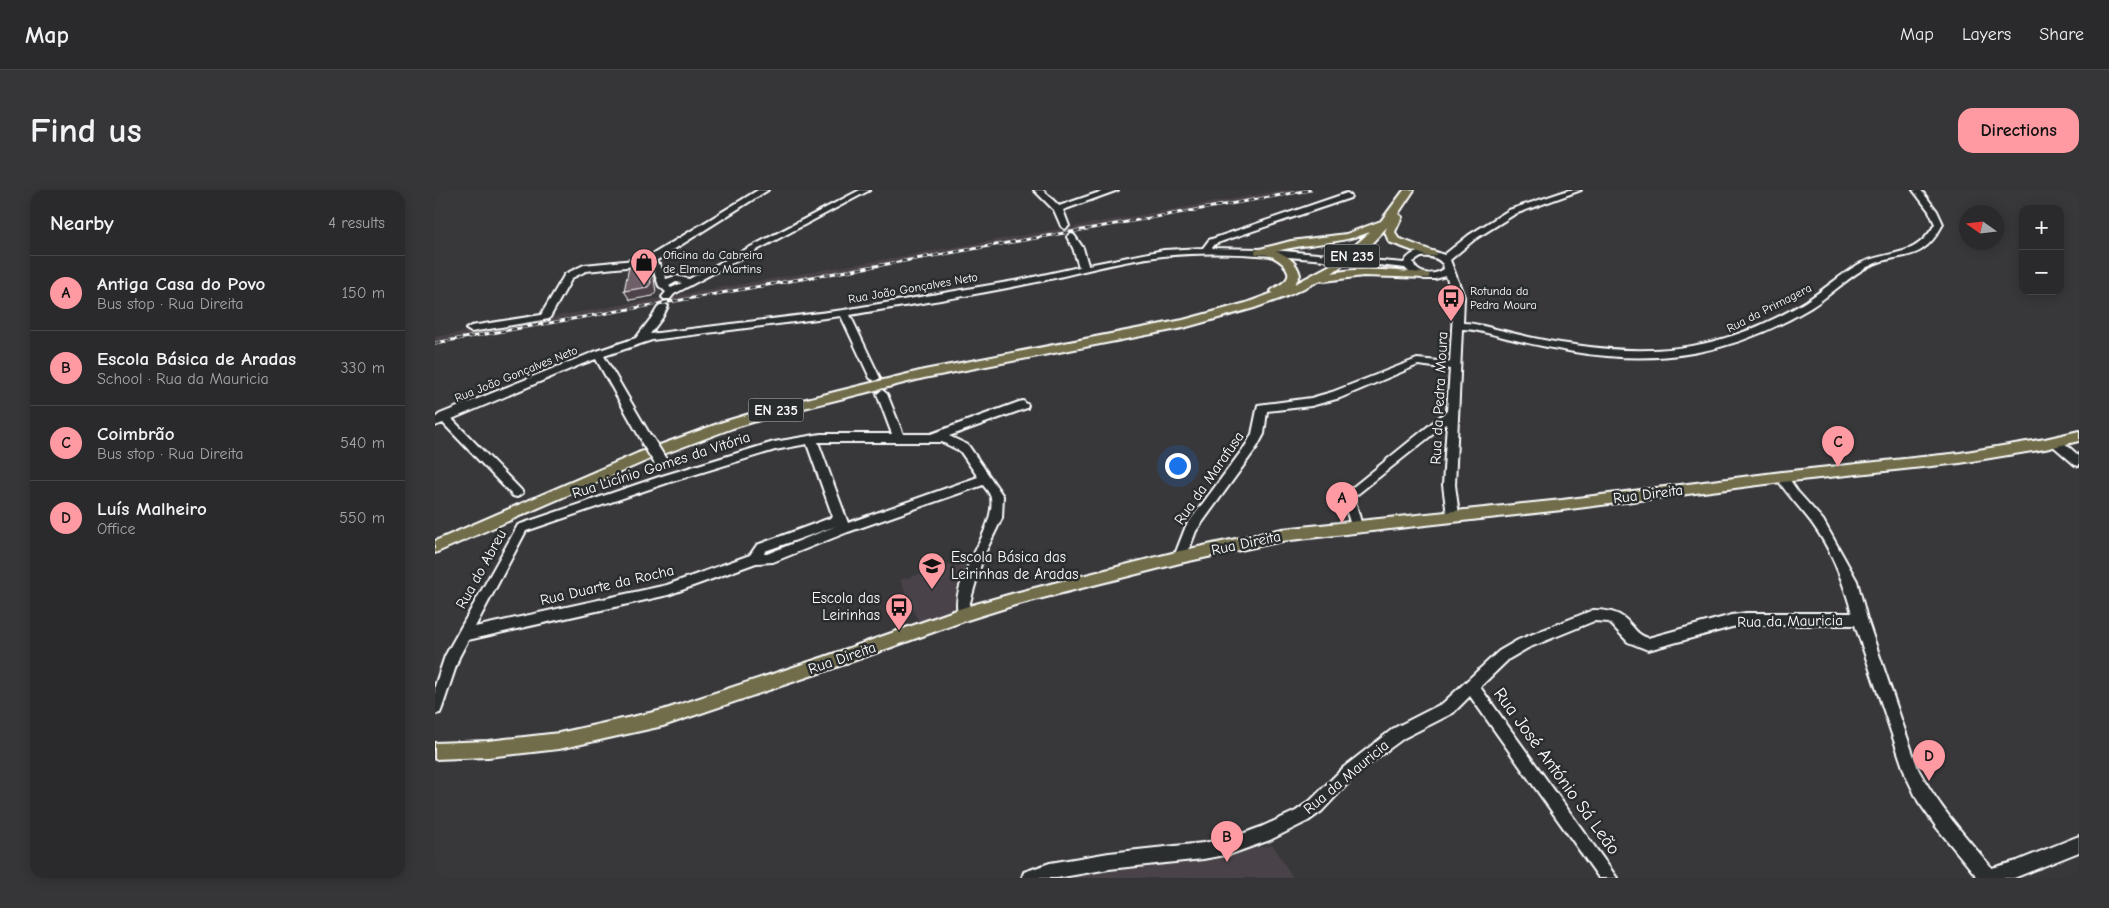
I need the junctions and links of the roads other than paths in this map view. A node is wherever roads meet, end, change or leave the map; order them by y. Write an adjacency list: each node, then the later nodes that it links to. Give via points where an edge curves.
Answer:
1 (764, 190): 19 (street)
2 (866, 190): 27 (street)
3 (1038, 190): 10 (street)
4 (1114, 190): 10 (street)
5 (1409, 190): 9 (main road, EN 235)
6 (1577, 190): 18 (street, via 1512,212 1472,237)
7 (1917, 190): 34 (street, Rua da Primagera, via 1939,224 1933,239 1919,250 1864,265 1823,296 1717,348 1687,353 1573,349)
8 (1347, 196): 14 (street, via 1212,242)
9 (1403, 201): 11 (main road, EN 235); 17 (main road, via 1390,232 1391,237 1398,244)
10 (1058, 209): 12 (street)
11 (1389, 220): 16 (main road, via 1354,236); 29 (main road, EN 235, via 1355,254)
12 (1065, 226)
13 (1071, 237): 21 (street)
14 (1206, 251): 15 (street, Rua João Gonçalves Neto); 21 (street, Rua João Gonçalves Neto, via 1148,255)
15 (1265, 252): 16 (main road); 16 (main road)
16 (1291, 254): 20 (street, bridge); 32 (main road, via 1294,275 1290,283)
17 (1431, 254): 18 (street); 20 (street, via 1414,256)
18 (1445, 259): 22 (street)
19 (647, 262): 23 (street, via 657,267); 35 (street, via 584,268 568,276 545,317)
20 (1408, 266): 24 (street)
21 (1084, 268): 31 (street, Rua João Gonçalves Neto, via 1020,283)
22 (1449, 270): 25 (street); 28 (street, Rua da Pedra Moura)
23 (661, 276): 26 (street); 30 (street)
24 (1424, 276): 25 (street); 29 (main road, via 1361,271)
25 (1438, 276): 28 (street)
26 (673, 279): 27 (street, via 682,278); 30 (street)
27 (689, 283): 30 (street)
28 (1455, 283): 34 (street, Rua da Pedra Moura, via 1459,297)
29 (1307, 284): 32 (main road, EN 235)
30 (666, 295): 33 (street)
31 (843, 313): 36 (street, Rua João Gonçalves Neto); 40 (street)
32 (1223, 314): 59 (main road, EN 235, via 834,394 769,412 661,449)
33 (657, 318): 36 (street); 37 (street)
34 (1458, 326): 39 (street, Rua da Pedra Moura)
35 (471, 329)
36 (652, 337): 37 (street, Rua João Gonçalves Neto)
37 (640, 340): 38 (street, Rua João Gonçalves Neto)
38 (597, 354): 44 (street, Rua João Gonçalves Neto); 52 (street, bridge, via 662,464)
39 (1455, 366): 43 (street, Rua da Pedra Moura); 60 (street, Rua da Marafusa, via 1417,362 1336,395 1311,402 1261,408 1258,434 1251,447 1190,529)
40 (875, 378)
41 (882, 394): 47 (street)
42 (1023, 404): 48 (street)
43 (1452, 413): 55 (street, Rua da Pedra Moura, via 1449,492); 57 (street, via 1348,496)
44 (440, 419): 54 (street)
45 (2079, 436): 49 (main road, Rua Direita)
46 (811, 438): 47 (street, Rua Licínio Gomes da Vitória); 52 (street, Rua Licínio Gomes da Vitória); 56 (street)
47 (899, 438): 48 (street, Rua Licínio Gomes da Vitória)
48 (930, 438): 53 (street, via 944,438 964,448)
49 (2056, 442): 50 (street); 51 (main road, Rua Direita, via 1960,458)
50 (2079, 462)
51 (1782, 477): 55 (main road, Rua Direita, via 1562,505); 62 (street, via 1819,523 1850,581)
52 (666, 479): 58 (street, Rua Licínio Gomes da Vitória)
53 (986, 479): 56 (street); 61 (street, via 997,496 995,518 977,557 962,606)
54 (517, 493)
55 (1453, 515): 57 (main road, Rua Direita)
56 (843, 524): 63 (street, Rua Duarte da Rocha, via 768,559 755,558 668,590)
57 (1356, 526): 60 (main road, Rua Direita, via 1282,534)
58 (522, 528): 63 (street, Rua do Abreu)
59 (435, 547)
60 (1180, 557): 61 (main road, Rua Direita)
61 (971, 612): 66 (main road, Rua Direita, via 663,718 559,741)
62 (1860, 619): 64 (street, Rua da Mauricia, via 1746,619 1648,644 1635,640 1614,617 1593,615 1503,655); 70 (street, via 1911,771 1943,823)
63 (464, 634): 65 (street, Rua do Abreu, via 452,656)
64 (1472, 687): 68 (street, Rua da Mauricia, via 1448,708 1399,733 1373,752 1302,816 1264,834 1231,846 1109,861 1050,871); 69 (street, Rua José António Sá Leão)
65 (435, 708)
66 (435, 751)
67 (2079, 844): 70 (street)
68 (1030, 878)
69 (1609, 878)
70 (1988, 878)

